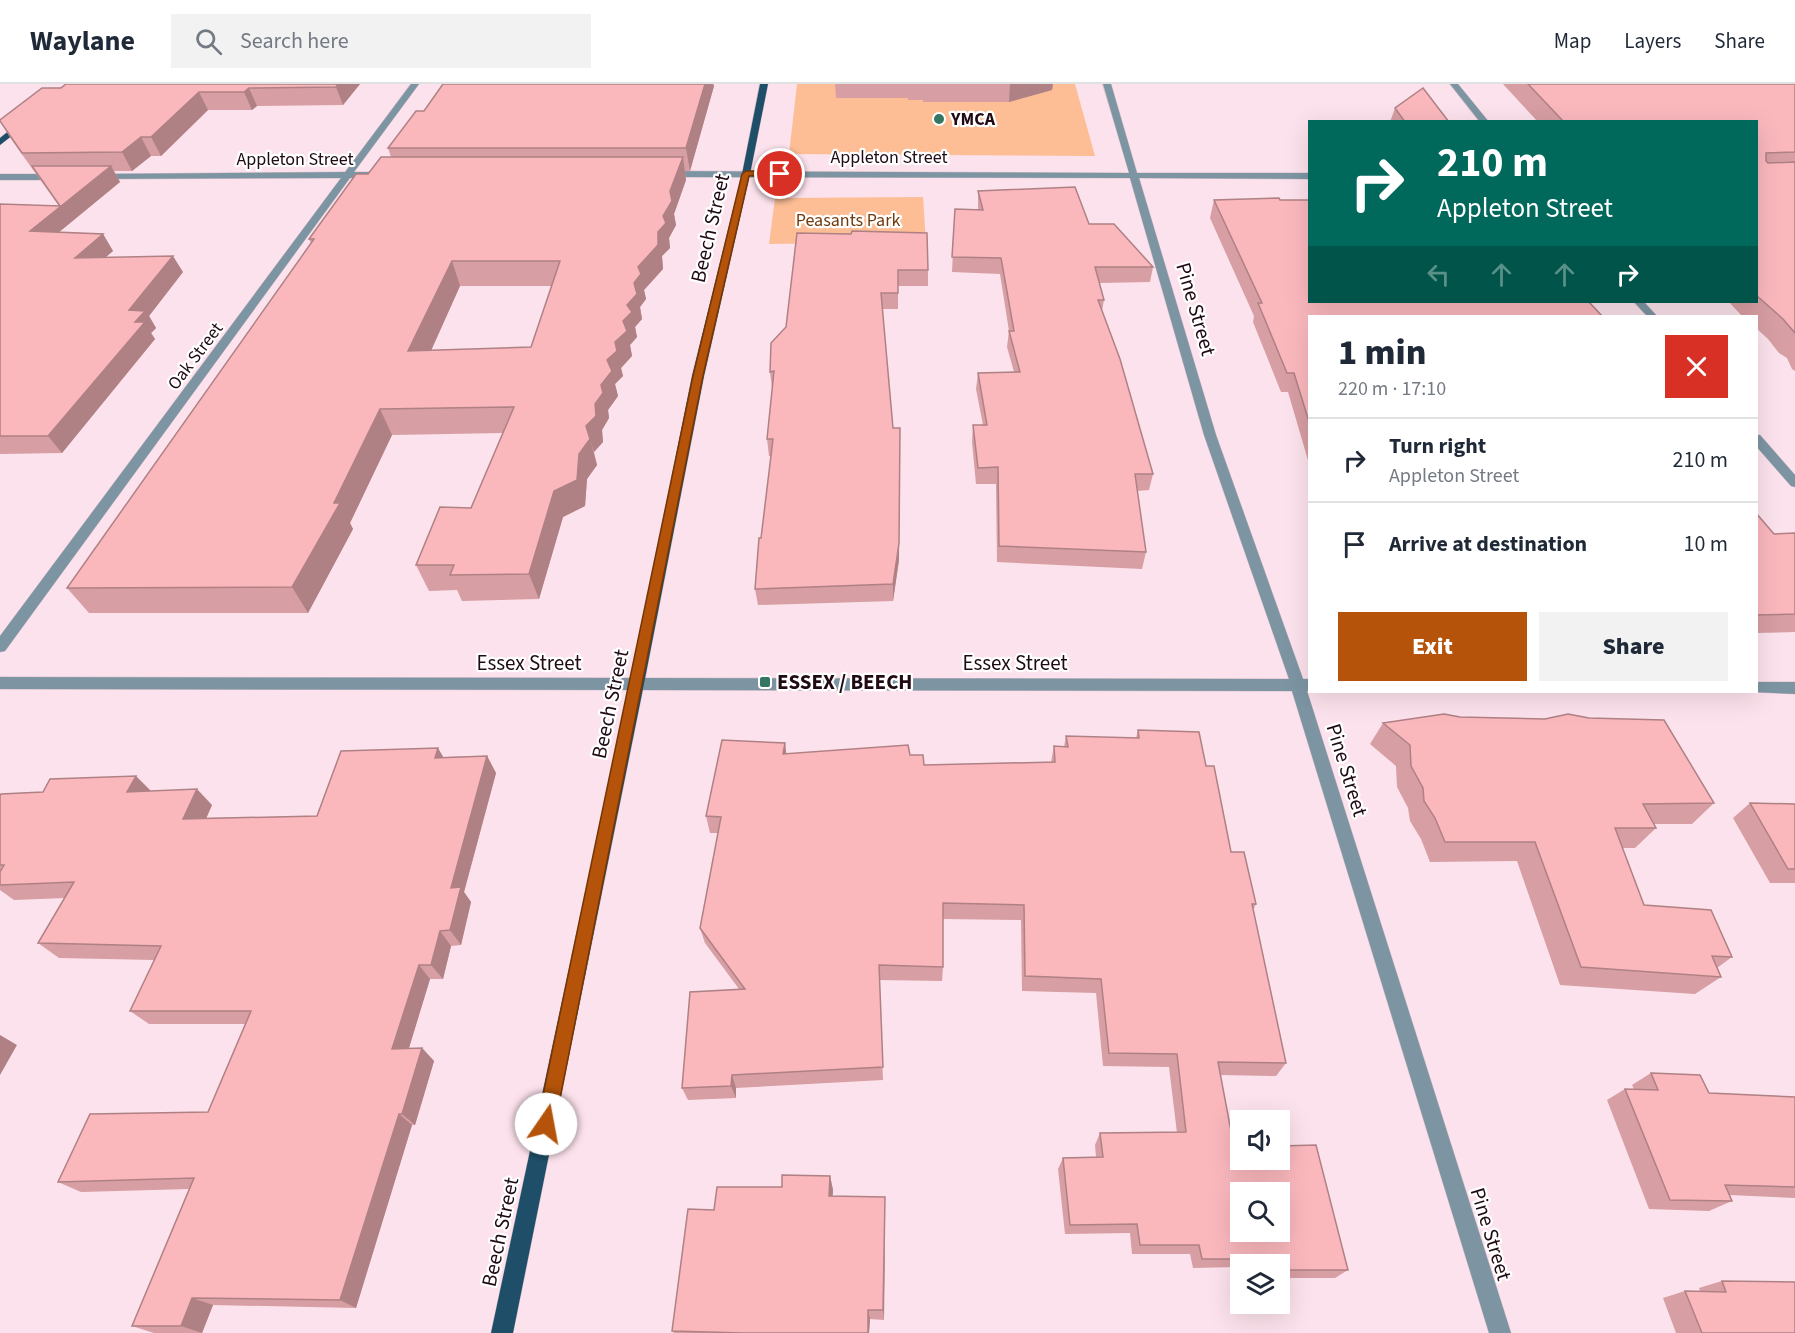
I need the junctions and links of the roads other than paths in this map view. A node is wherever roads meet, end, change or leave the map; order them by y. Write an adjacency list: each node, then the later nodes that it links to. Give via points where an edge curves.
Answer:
1 (415, 84): 10 (street, Oak Street)
2 (764, 84): 9 (main road, Beech Street)
3 (1107, 84): 12 (street, Pine Street)
4 (1454, 84): 6 (street)
5 (27, 120): 7 (main road)
6 (1483, 120)
7 (0, 142)
8 (658, 174): 9 (street, Appleton Street)
9 (746, 174): 12 (street, Appleton Street); 23 (main road, Beech Street, via 698,376)
10 (350, 175): 11 (street, Appleton Street); 14 (street, Appleton Street); 21 (street, Oak Street)
11 (384, 175)
12 (1135, 175): 15 (street, Appleton Street); 24 (street, Pine Street, via 1210,435)
13 (69, 176): 16 (street)
14 (92, 176)
15 (1308, 176)
16 (0, 177)
17 (1640, 303): 18 (street)
18 (1651, 315)
19 (1758, 440): 20 (street)
20 (1795, 483)
21 (0, 647)
22 (0, 683): 23 (street, Essex Street)
23 (637, 684): 24 (street, Essex Street); 27 (main road, Beech Street)
24 (1304, 685): 28 (street, Pine Street)
25 (1758, 688): 26 (street)
26 (1795, 688)
27 (502, 1333)
28 (1500, 1333)

